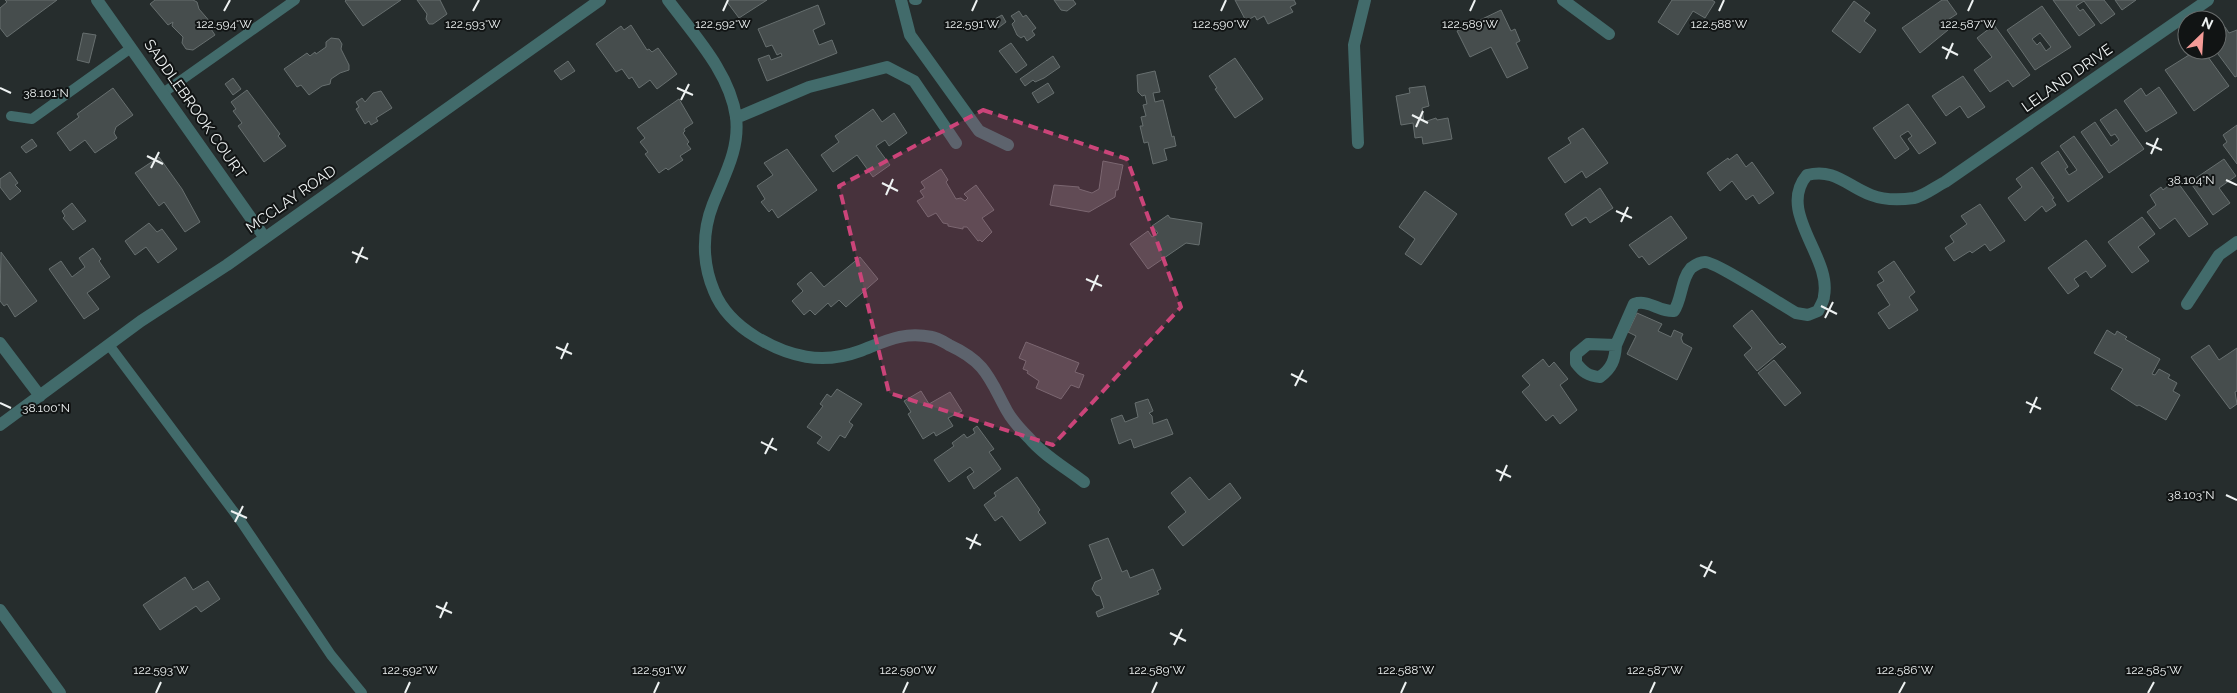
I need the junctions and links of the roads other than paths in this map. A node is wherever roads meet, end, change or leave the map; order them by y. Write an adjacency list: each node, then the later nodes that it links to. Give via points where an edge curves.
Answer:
1 (98, 0): 10 (street, SADDLEBROOK COURT)
2 (295, 0): 11 (lane)
3 (668, 0): 13 (street, via 724,78)
4 (901, 0): 16 (street, via 910,35 979,131)
5 (1365, 0): 15 (street, via 1354,45)
6 (1563, 0): 9 (street)
7 (2208, 0): 22 (street, LELAND DRIVE, via 1945,182 1916,198 1887,199 1871,195 1833,174 1818,172 1807,175 1802,183 1798,208 1823,272 1824,298 1818,310 1808,315 1796,313 1720,268 1704,262 1689,271 1674,311 1646,302 1634,304)
8 (594, 2): 17 (street, MCCLAY ROAD)
9 (1609, 34)
10 (131, 48): 11 (street, SADDLEBROOK COURT); 12 (lane, via 32,119)
11 (163, 93): 17 (street, SADDLEBROOK COURT)
12 (10, 116)
13 (736, 118): 14 (street, via 809,87 887,67 914,81); 25 (street, via 734,149 712,205 704,237 706,265 714,293 730,318 776,349 802,357 834,357 904,335 933,337 961,350 983,367 1007,412 1030,440)
14 (956, 143)
15 (1358, 143)
16 (1008, 145)
17 (265, 238): 21 (street, MCCLAY ROAD)
18 (2237, 242): 19 (street, via 2219,255)
19 (2188, 304)
20 (0, 343): 23 (street)
21 (109, 345): 23 (street, MCCLAY ROAD); 28 (lane, via 240,520 331,655)
22 (1616, 345)
23 (40, 396): 24 (street, MCCLAY ROAD)
24 (0, 425)
25 (1084, 482)
26 (0, 610): 27 (street)
27 (60, 693)
28 (362, 693)

